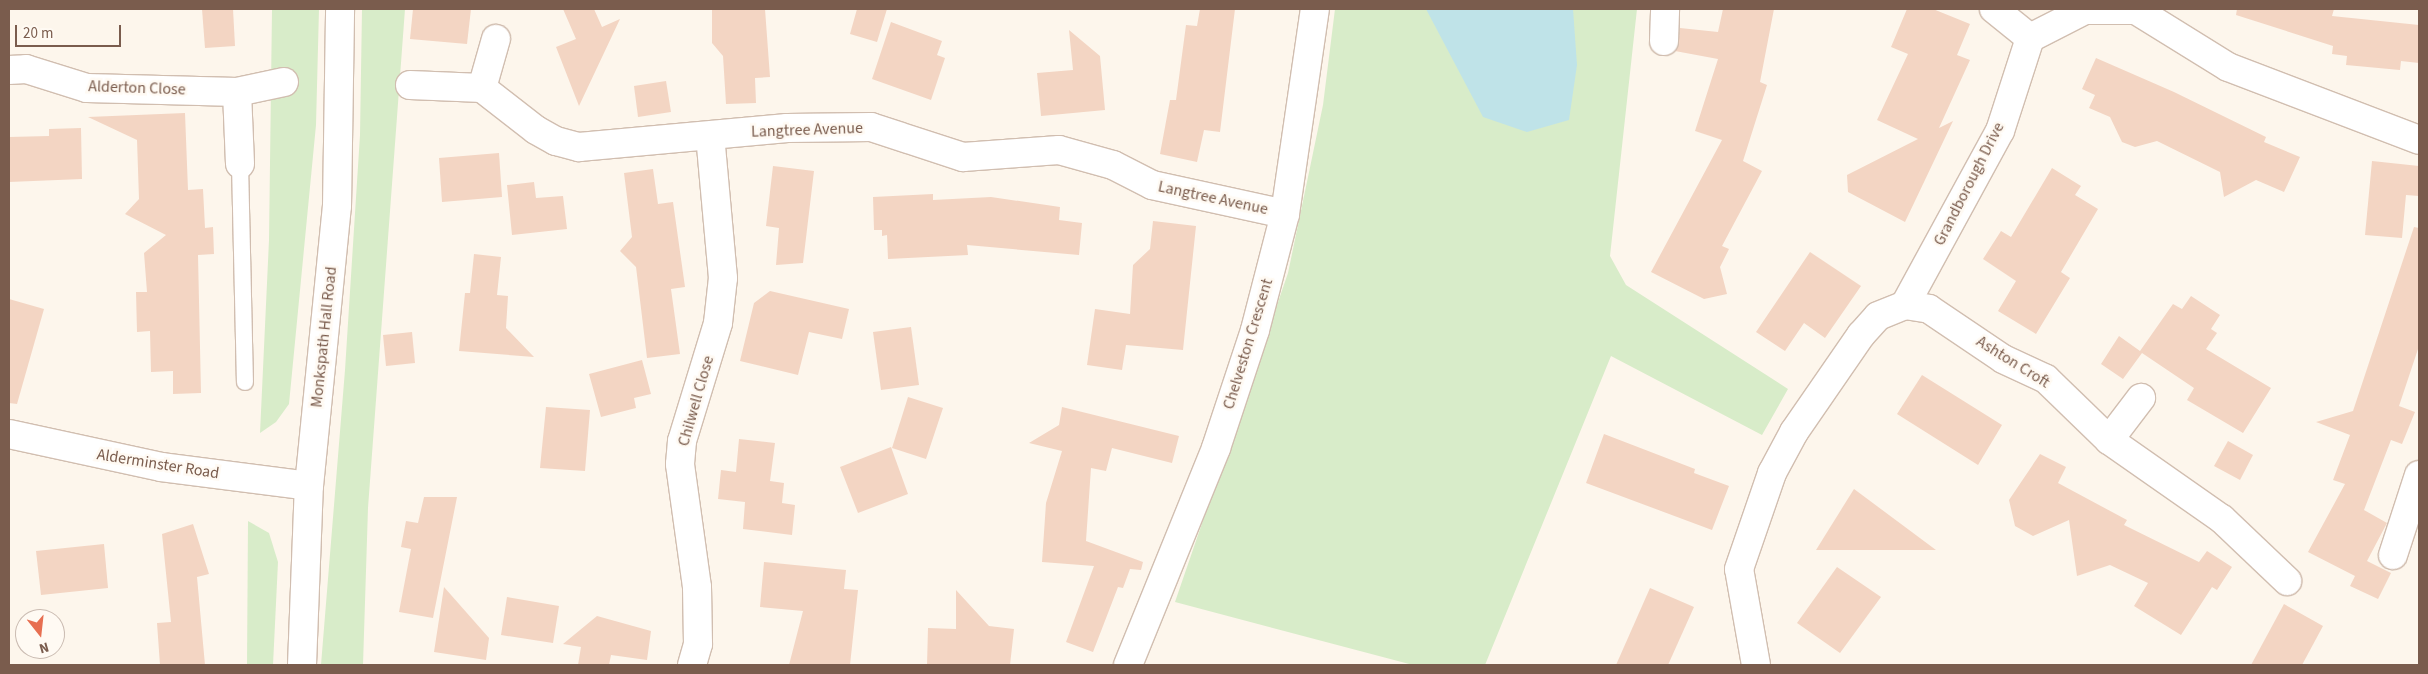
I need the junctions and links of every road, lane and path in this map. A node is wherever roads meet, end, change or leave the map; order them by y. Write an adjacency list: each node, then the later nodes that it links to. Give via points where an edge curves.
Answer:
1 (340, 9): 23 (street, Monkspath Hall Road, via 337,206)
2 (1315, 9): 16 (street, Chelveston Crescent)
3 (1665, 9): 7 (street)
4 (1994, 9): 5 (street)
5 (2030, 38): 14 (street, via 2085,10 2136,10 2228,68); 17 (street, Grandborough Drive, via 2000,131)
6 (496, 39): 11 (street)
7 (1664, 41)
8 (9, 70): 12 (street, Alderton Close, via 26,69 87,88)
9 (284, 82): 12 (street, Alderton Close)
10 (410, 85): 11 (street)
11 (482, 88): 13 (street, Langtree Avenue, via 536,130 556,141 579,147)
12 (237, 92): 15 (street)
13 (710, 136): 16 (street, Langtree Avenue, via 787,128 871,127 963,157 1060,150 1113,165 1152,185); 27 (street, Chilwell Close, via 723,278 718,323 682,441 680,464 697,587 698,644)
14 (2419, 140)
15 (240, 164): 18 (lane)
16 (1285, 214): 28 (street, Chelveston Crescent, via 1255,330 1216,448)
17 (1905, 305): 21 (street, Ashton Croft, via 1929,309 2003,359 2046,380); 29 (street, via 1878,316 1861,335 1794,432 1772,473 1739,569)
18 (245, 382)
19 (2141, 398): 21 (street)
20 (9, 434): 23 (street, Alderminster Road, via 161,467)
21 (2109, 440): 25 (street, Ashton Croft, via 2162,474 2222,519)
22 (2419, 475): 24 (street)
23 (309, 486): 26 (street, Monkspath Hall Road)
24 (2393, 555)
25 (2287, 581)
26 (302, 665)
27 (692, 665)
28 (1128, 665)
29 (1756, 665)

